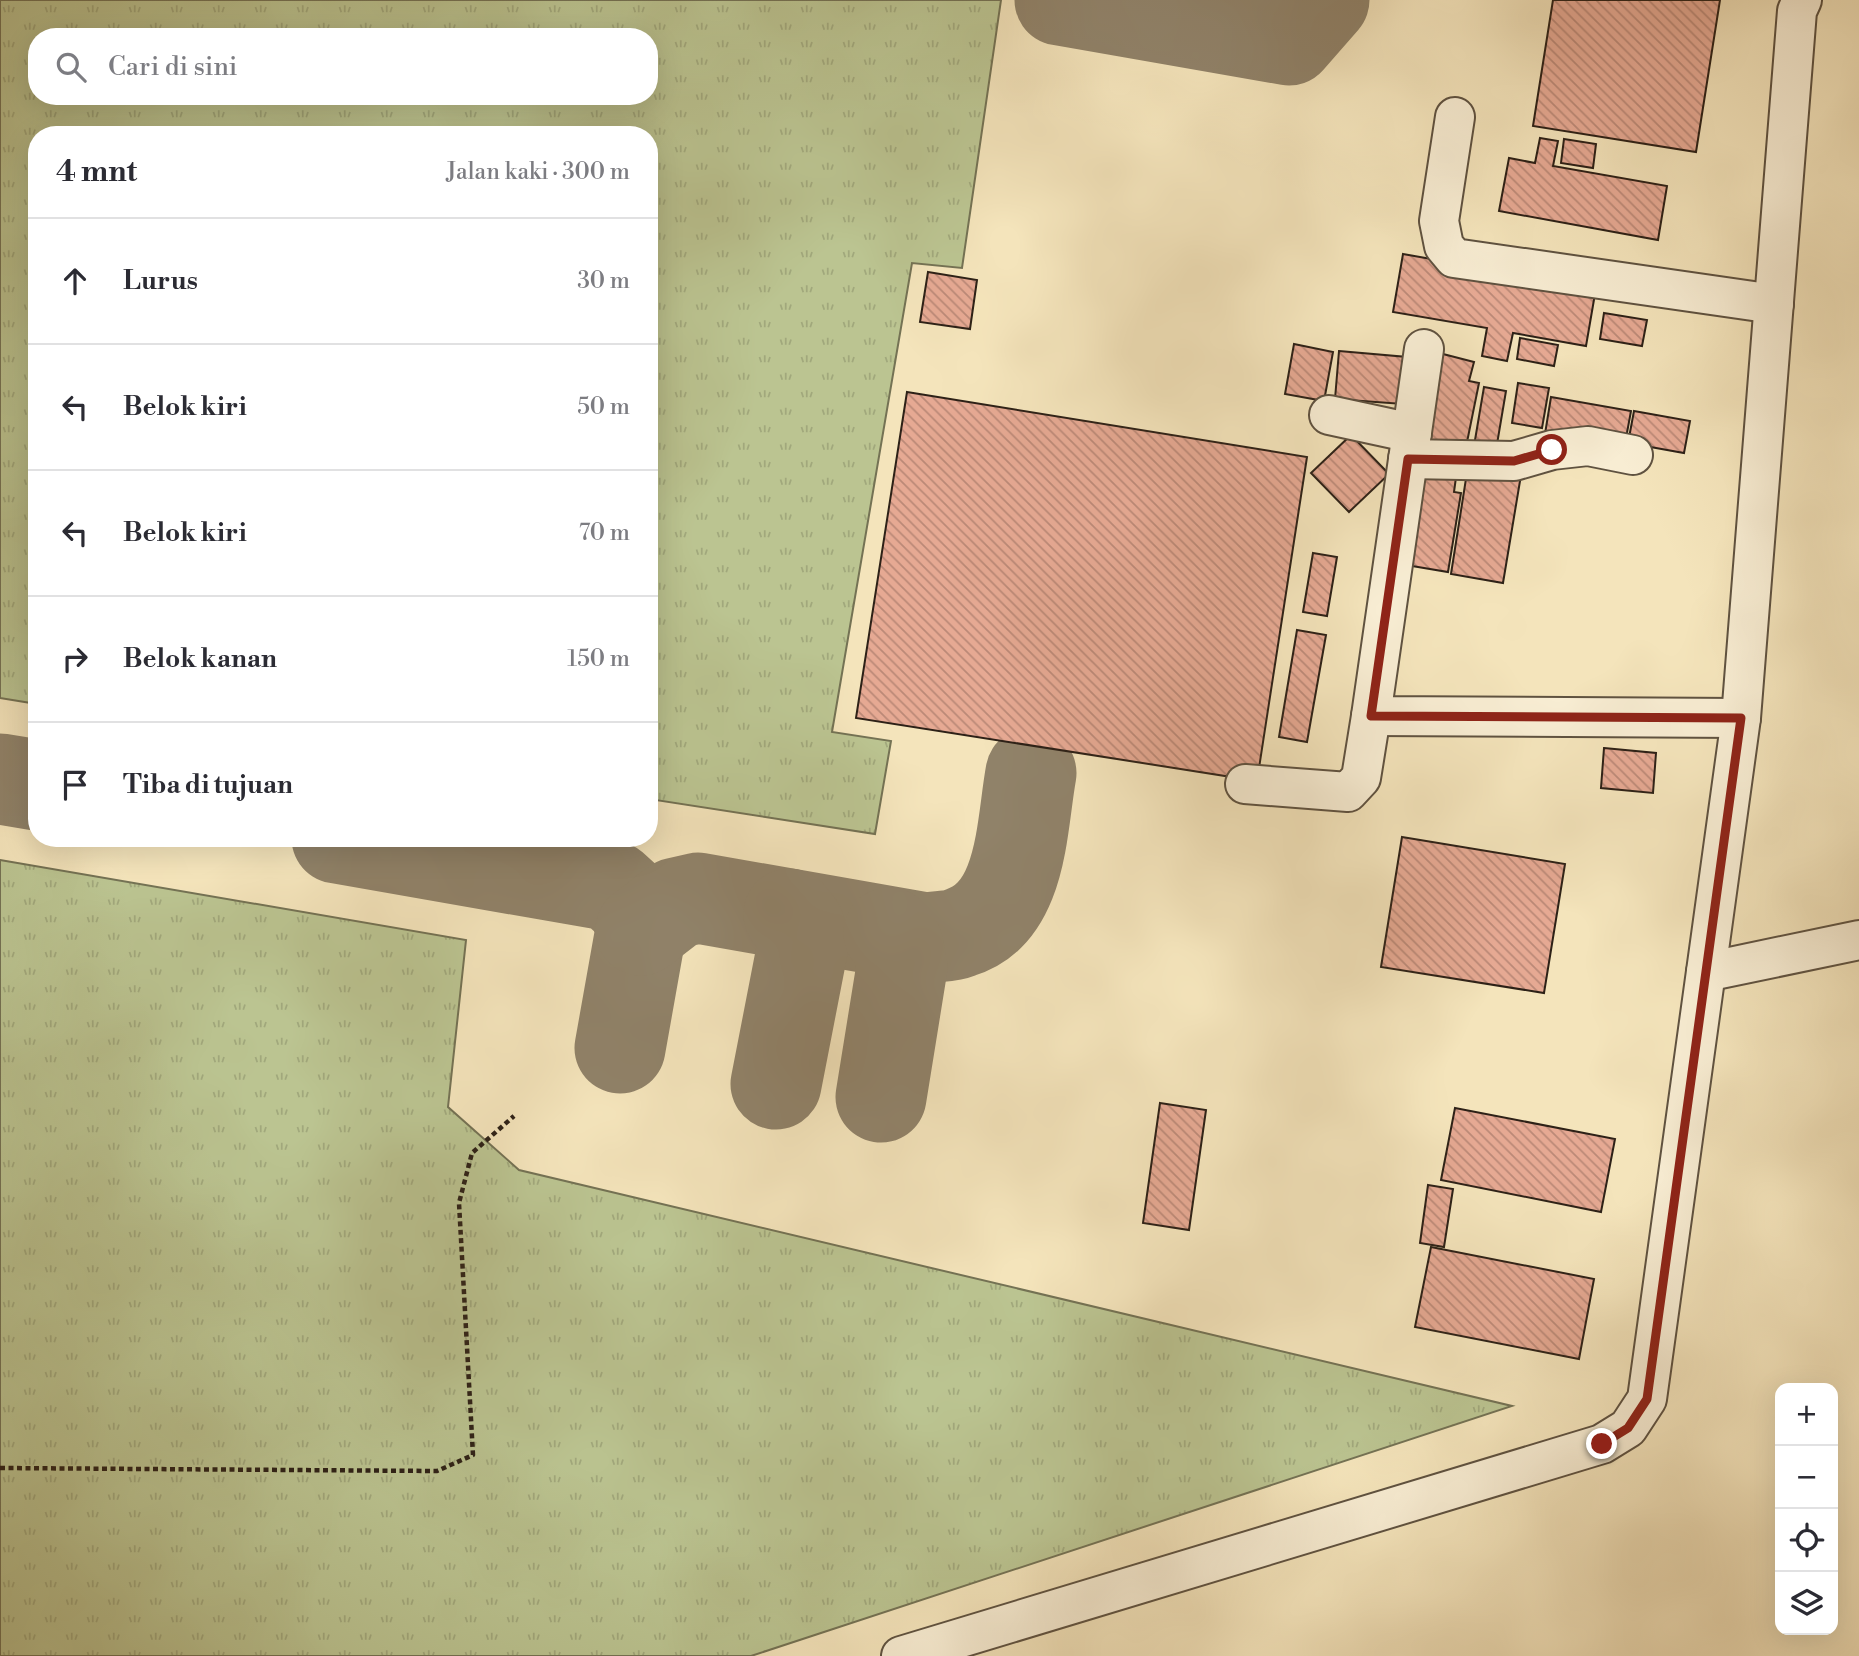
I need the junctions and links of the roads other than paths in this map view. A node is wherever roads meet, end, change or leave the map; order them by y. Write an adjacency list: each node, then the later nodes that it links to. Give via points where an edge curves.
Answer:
1 (1802, 0): 3 (lane, via 1797,11)
2 (1455, 117): 3 (lane, via 1439,222 1444,246 1454,258)
3 (1774, 304): 9 (lane)
4 (1424, 349): 6 (lane)
5 (1329, 415): 6 (lane)
6 (1410, 446): 7 (lane, via 1514,461 1588,446); 8 (lane)
7 (1633, 455)
8 (1371, 716): 9 (lane); 10 (lane, via 1361,778 1348,792)
9 (1741, 718): 12 (lane)
10 (1245, 784)
11 (1859, 940): 12 (lane)
12 (1706, 972): 13 (lane, via 1647,1399 1628,1428 1602,1444)
13 (901, 1656)

